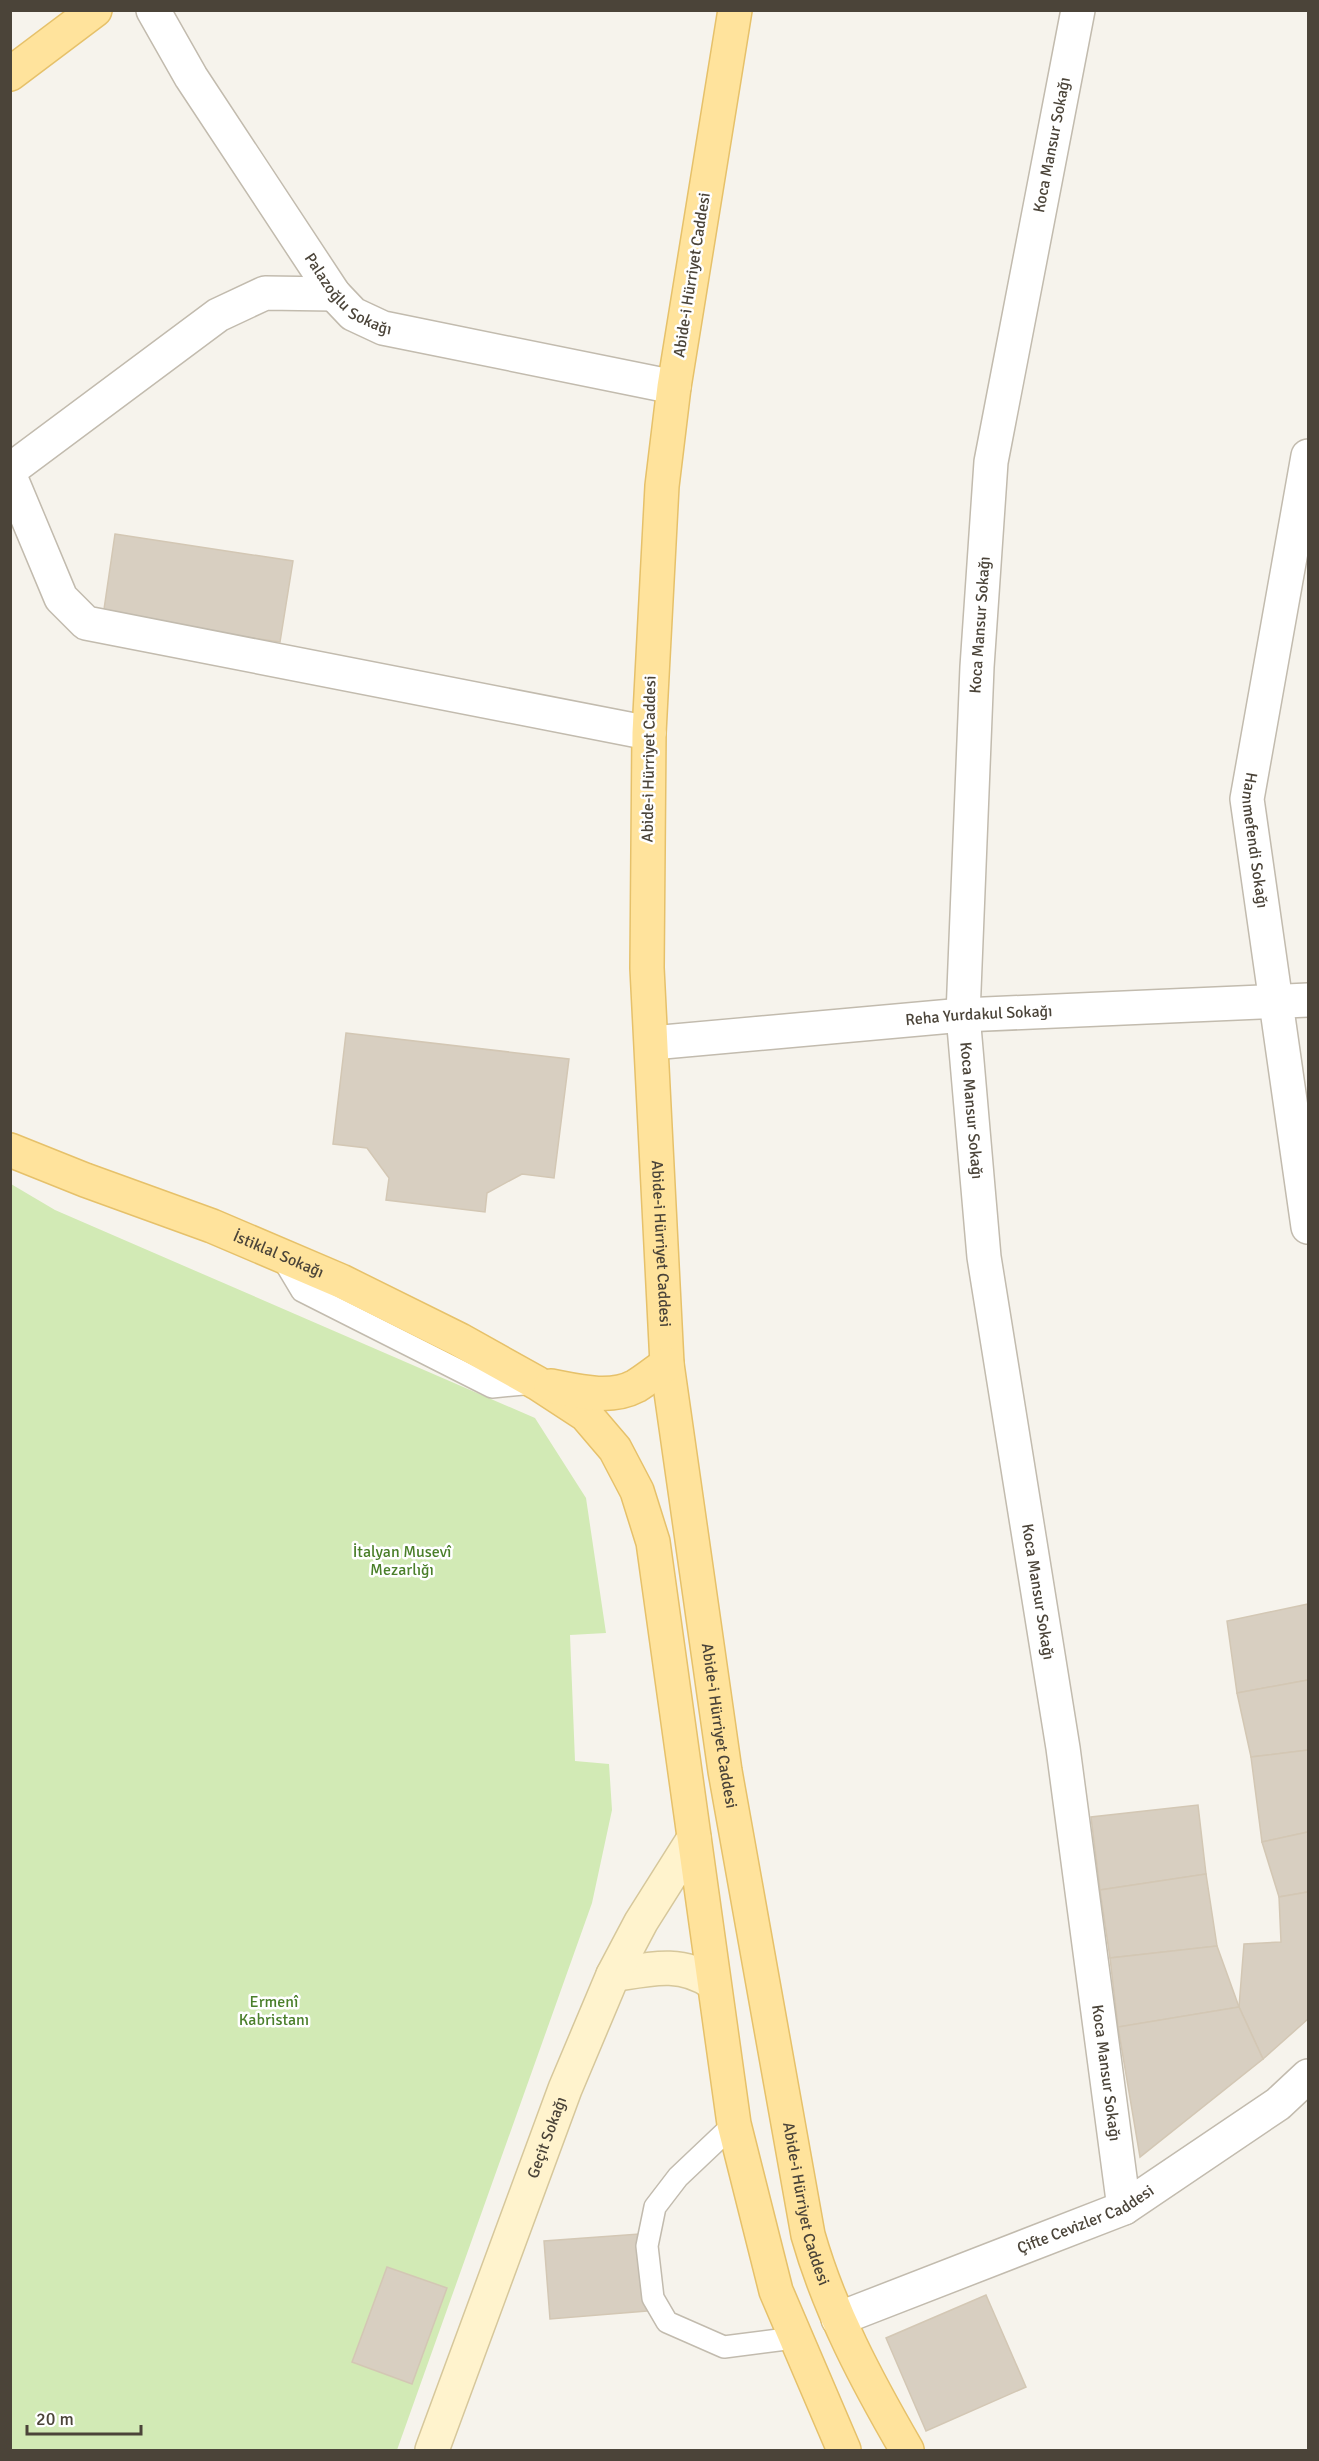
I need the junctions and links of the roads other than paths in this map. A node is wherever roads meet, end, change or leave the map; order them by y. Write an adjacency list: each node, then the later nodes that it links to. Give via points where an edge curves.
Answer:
1 (95, 10): 5 (main road)
2 (153, 10): 6 (street, Palazoğlu Sokağı, via 191,77)
3 (735, 10): 7 (main road, Abide-i Hürriyet Caddesi)
4 (1078, 10): 14 (street, Koca Mansur Sokağı, via 991,462 976,667)
5 (10, 74)
6 (334, 294): 7 (street, Palazoğlu Sokağı, via 353,314 383,328); 9 (street, via 265,294 218,315)
7 (674, 387): 11 (main road, Abide-i Hürriyet Caddesi, via 662,486)
8 (1308, 456): 13 (street, Hanımefendi Sokağı, via 1247,799)
9 (10, 470)
10 (10, 476): 11 (street, via 61,598 86,624)
11 (649, 733): 15 (main road, Abide-i Hürriyet Caddesi, via 647,968)
12 (1308, 1000): 13 (street, Reha Yurdakul Sokağı)
13 (1276, 1002): 14 (street, Reha Yurdakul Sokağı); 17 (street, Hanımefendi Sokağı)
14 (963, 1015): 15 (street, Reha Yurdakul Sokağı); 26 (street, Koca Mansur Sokağı, via 984,1257 1063,1748)
15 (652, 1043): 18 (main road, Abide-i Hürriyet Caddesi)
16 (10, 1150): 19 (main road, İstiklal Sokağı, via 212,1226 341,1281)
17 (1308, 1227)
18 (667, 1364): 19 (main road, via 635,1386 612,1393 581,1392); 20 (main road, Abide-i Hürriyet Caddesi)
19 (537, 1383): 21 (main road, via 586,1415 615,1449 637,1491 653,1542)
20 (725, 1771): 21 (main road); 27 (main road, Abide-i Hürriyet Caddesi, via 808,2235)
21 (694, 1838): 22 (main road, Geçit Sokağı); 23 (main road)
22 (613, 1975): 23 (main road, via 675,1966 699,1973); 29 (main road, Geçit Sokağı, via 565,2090)
23 (713, 1983): 25 (main road)
24 (1308, 2076): 26 (street, Çifte Cevizler Caddesi, via 1278,2104)
25 (734, 2124): 28 (main road, via 776,2291); 28 (lane, via 678,2177 655,2207 647,2246 653,2298 667,2322 724,2347)
26 (1124, 2208): 27 (street, Çifte Cevizler Caddesi)
27 (838, 2319): 28 (main road); 31 (main road, Abide-i Hürriyet Caddesi)
28 (794, 2338): 30 (main road)
29 (432, 2451)
30 (844, 2451)
31 (907, 2451)

